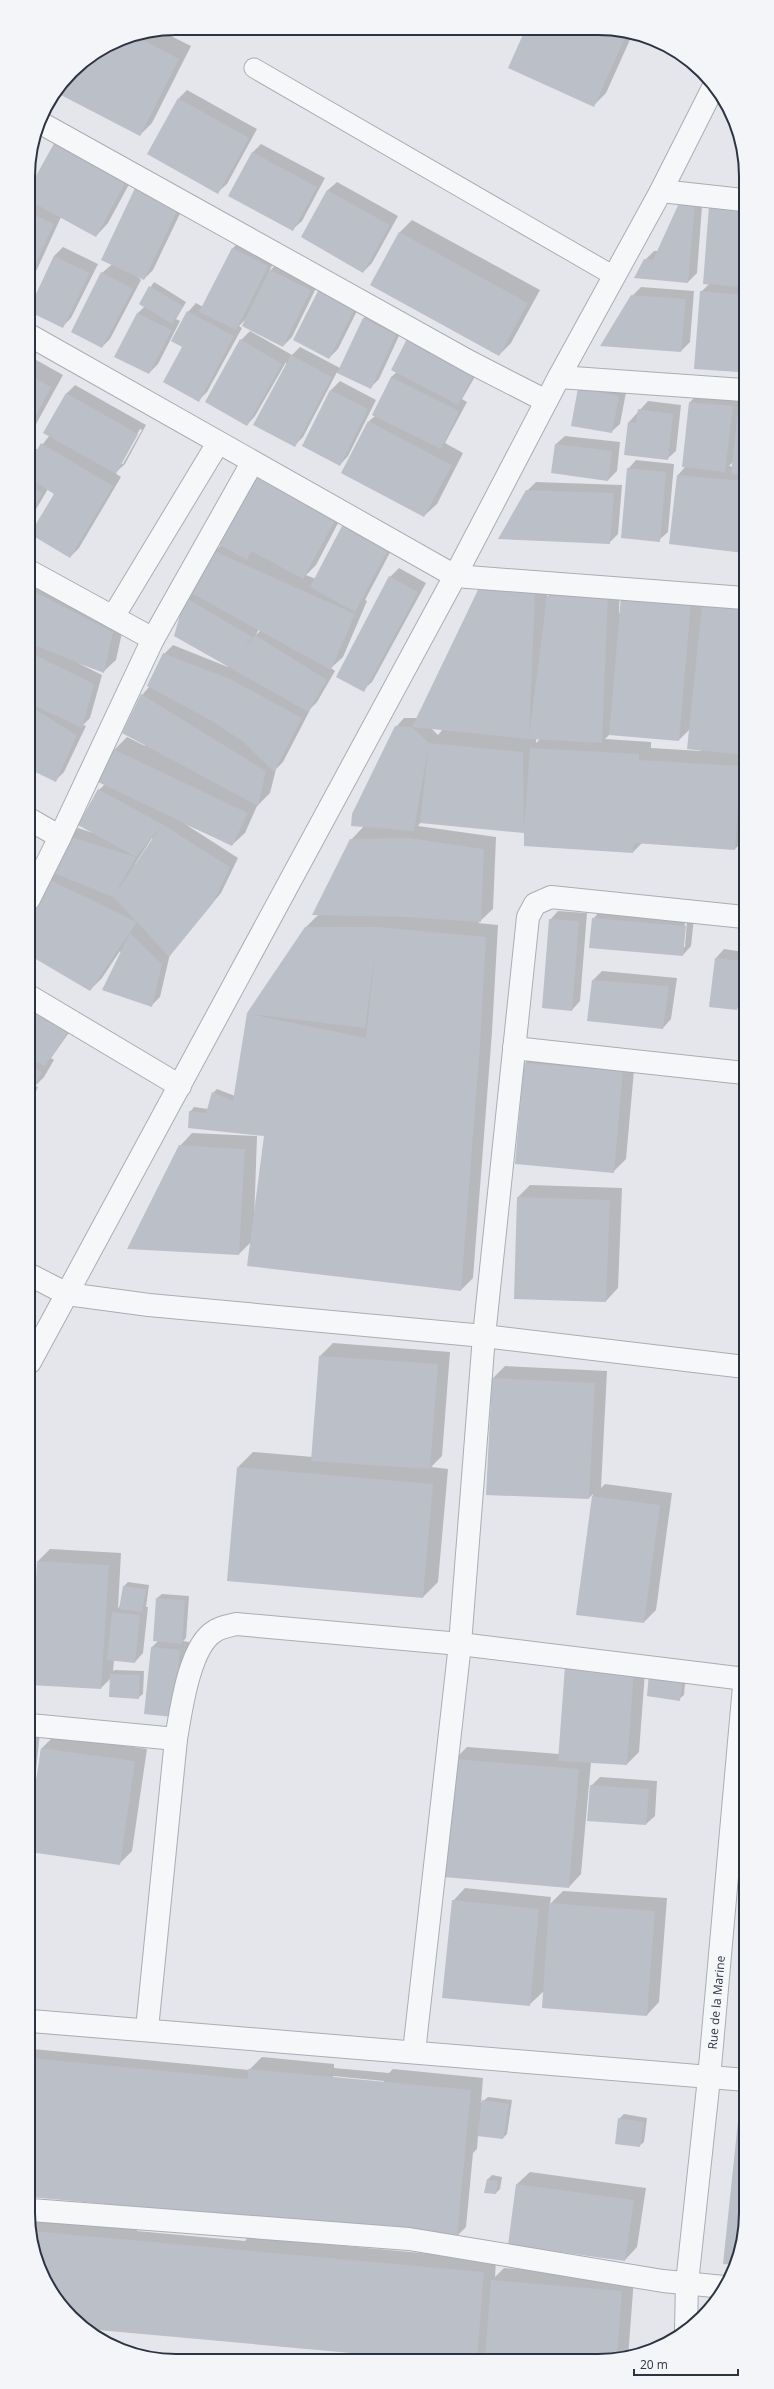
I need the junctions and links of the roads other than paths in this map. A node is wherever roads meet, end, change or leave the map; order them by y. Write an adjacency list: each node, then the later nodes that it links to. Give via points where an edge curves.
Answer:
1 (254, 68): 6 (lane)
2 (711, 92): 4 (street)
3 (45, 125): 10 (street)
4 (661, 191): 5 (street); 6 (street)
5 (739, 200)
6 (614, 276): 8 (street)
7 (35, 339): 11 (street)
8 (559, 377): 9 (street); 10 (street)
9 (739, 390)
10 (546, 401): 14 (street)
11 (218, 443): 12 (street); 16 (street)
12 (252, 463): 14 (street); 17 (street)
13 (35, 574): 16 (street)
14 (455, 576): 15 (street); 25 (street)
15 (739, 598)
16 (113, 617): 17 (street)
17 (153, 639): 19 (street)
18 (35, 822): 19 (street)
19 (60, 837): 20 (street)
20 (35, 887)
21 (739, 916): 23 (street, via 551,897 536,904 528,917)
22 (35, 1000): 25 (street)
23 (514, 1048): 24 (street); 28 (street)
24 (739, 1072)
25 (180, 1086): 27 (street)
26 (35, 1277): 27 (street)
27 (67, 1294): 28 (street, via 149,1305); 29 (street)
28 (484, 1336): 30 (street); 31 (street)
29 (35, 1353)
30 (739, 1366)
31 (460, 1644): 32 (street); 34 (street, via 236,1624 215,1631 200,1648 185,1692); 38 (street)
32 (739, 1678)
33 (35, 1725): 34 (street)
34 (176, 1739): 37 (street)
35 (739, 1746): 39 (street, Rue de la Marine)
36 (35, 2021): 37 (street)
37 (147, 2029): 38 (street)
38 (414, 2052): 39 (street)
39 (709, 2078): 40 (street); 42 (street, Rue de la Marine)
40 (739, 2080)
41 (35, 2210): 42 (street, via 409,2239)
42 (687, 2283): 43 (street); 44 (street, Rue de la Marine)
43 (718, 2286)
44 (686, 2323)

